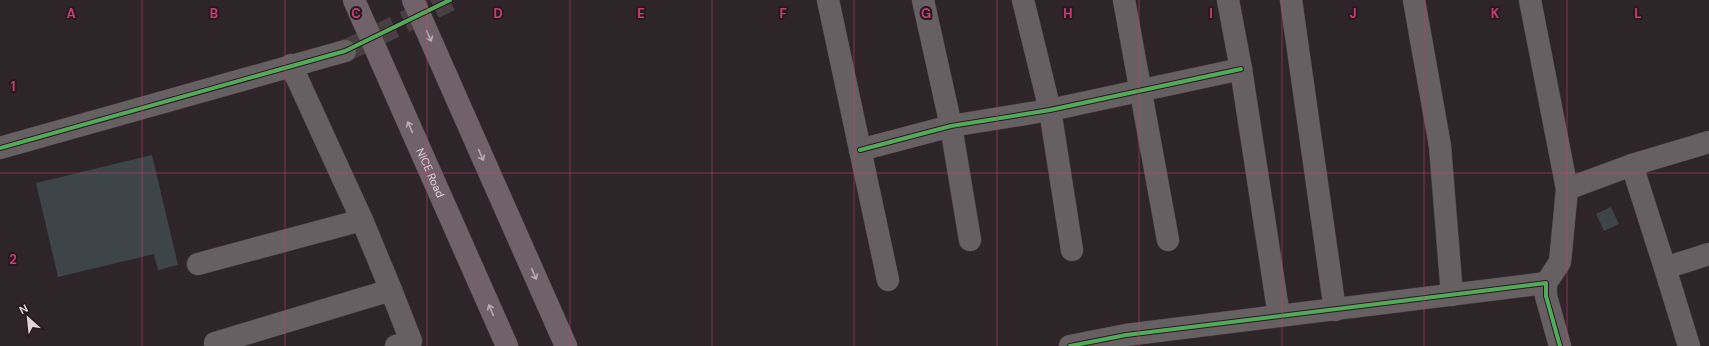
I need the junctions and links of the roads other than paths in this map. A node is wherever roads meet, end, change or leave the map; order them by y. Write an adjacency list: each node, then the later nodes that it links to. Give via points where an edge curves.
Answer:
1 (354, 0): 38 (highway, NICE Road, one-way to 1)
2 (413, 0): 39 (highway, one-way to 39)
3 (828, 0): 19 (street)
4 (923, 0): 16 (street)
5 (1023, 0): 15 (street)
6 (1124, 0): 14 (street)
7 (1228, 0): 13 (street)
8 (1291, 0): 33 (street)
9 (1414, 0): 32 (street, via 1440,146)
10 (1530, 0): 21 (street)
11 (345, 51): 12 (street)
12 (291, 66): 18 (street); 22 (street)
13 (1241, 69): 14 (street); 34 (street)
14 (1141, 90): 15 (street); 24 (street)
15 (1050, 110): 16 (street); 25 (street)
16 (951, 126): 19 (street); 23 (street)
17 (1709, 142): 20 (street)
18 (0, 148)
19 (860, 150): 29 (street)
20 (1632, 165): 21 (street); 28 (street)
21 (1567, 189): 30 (street, via 1560,262)
22 (362, 220): 27 (street); 31 (street)
23 (970, 240)
24 (1168, 240)
25 (1072, 250)
26 (1709, 254): 28 (street)
27 (198, 264)
28 (1665, 268): 42 (street)
29 (888, 280)
30 (1546, 283): 32 (street); 41 (street, via 1546,296)
31 (391, 290): 36 (street); 37 (street, via 411,342)
32 (1452, 295): 33 (street)
33 (1335, 310): 34 (street)
34 (1278, 316): 35 (street)
35 (1127, 340): 40 (street)
36 (215, 343)
37 (396, 346)
38 (507, 346)
39 (566, 346)
40 (1070, 346)
41 (1560, 346)
42 (1689, 346)

